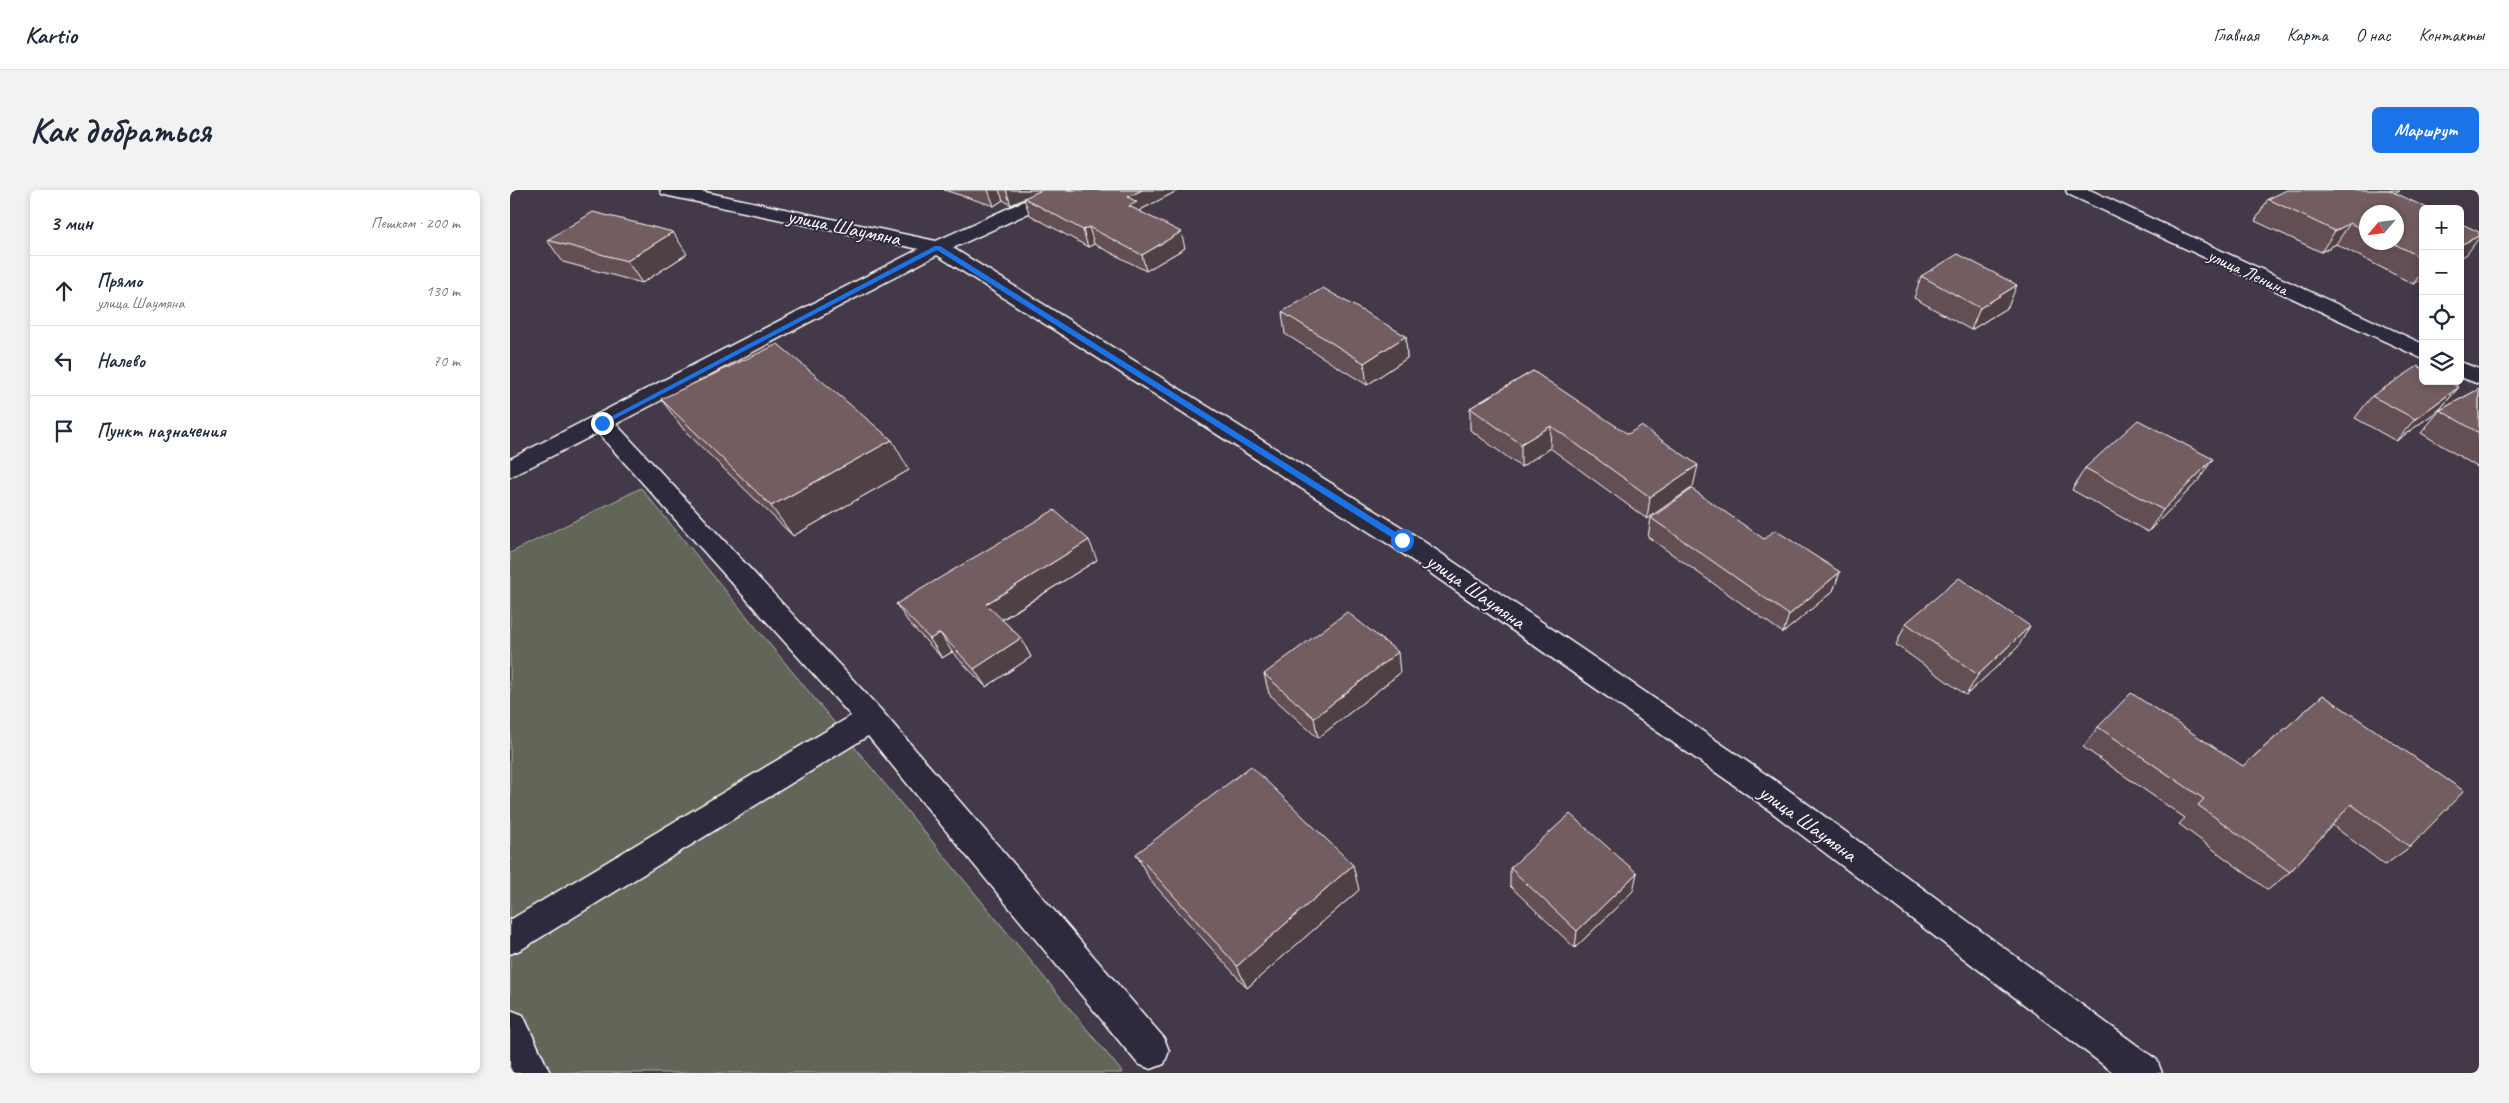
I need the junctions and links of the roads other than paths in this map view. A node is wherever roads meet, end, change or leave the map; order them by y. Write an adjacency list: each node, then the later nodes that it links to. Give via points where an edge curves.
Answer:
1 (669, 190): 4 (street, улица Шаумяна)
2 (1063, 190): 4 (street)
3 (2075, 190): 5 (street, улица Ленина)
4 (938, 247): 8 (street); 15 (street, улица Шаумяна, via 1410,545 1772,795)
5 (2419, 350)
6 (2464, 371): 7 (street)
7 (2479, 377)
8 (602, 423): 9 (street); 10 (street)
9 (510, 469)
10 (871, 720): 11 (street); 13 (street)
11 (510, 938)
12 (510, 1028): 14 (street)
13 (1151, 1051)
14 (532, 1073)
15 (2144, 1073)

